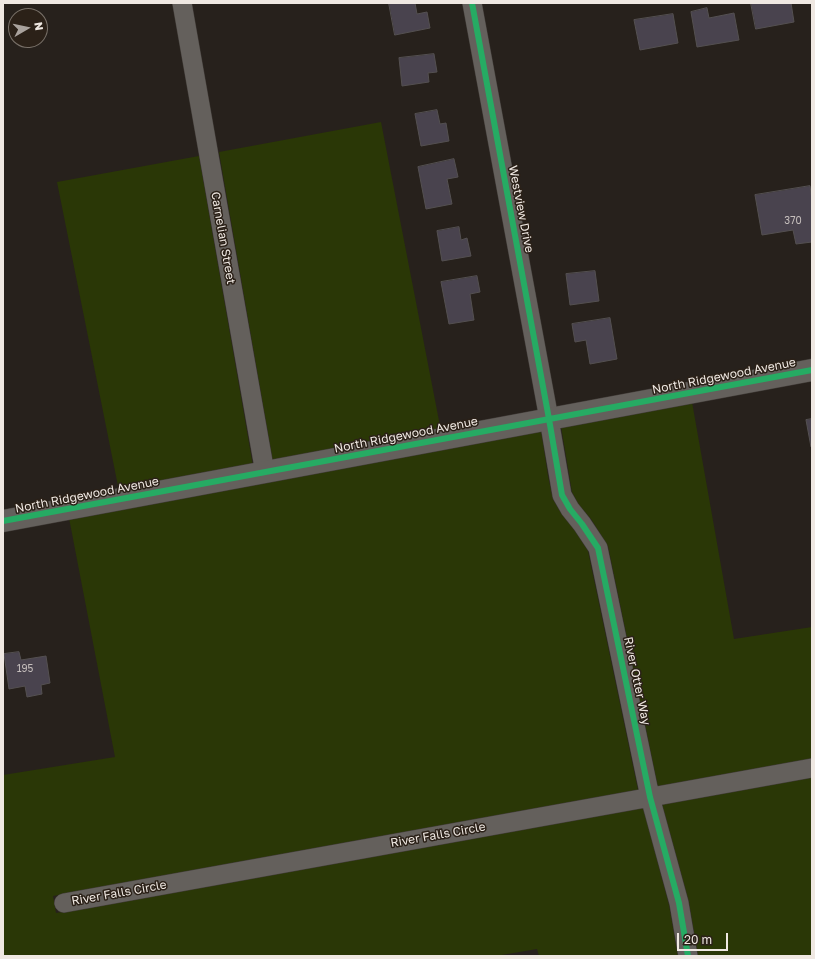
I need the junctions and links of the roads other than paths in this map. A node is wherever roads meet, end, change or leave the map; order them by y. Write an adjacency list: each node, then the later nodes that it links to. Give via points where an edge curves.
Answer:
1 (182, 3): 5 (street, Carnelian Street)
2 (476, 4): 4 (street, Westview Drive)
3 (812, 370): 4 (street, North Ridgewood Avenue)
4 (550, 419): 5 (street, North Ridgewood Avenue); 8 (street, River Otter Way, via 562,495 598,548)
5 (264, 473): 6 (street, North Ridgewood Avenue)
6 (3, 521)
7 (812, 768): 8 (street, River Falls Circle)
8 (650, 797): 9 (street, River Falls Circle); 10 (street, River Otter Way, via 679,903)
9 (64, 903)
10 (688, 956)

